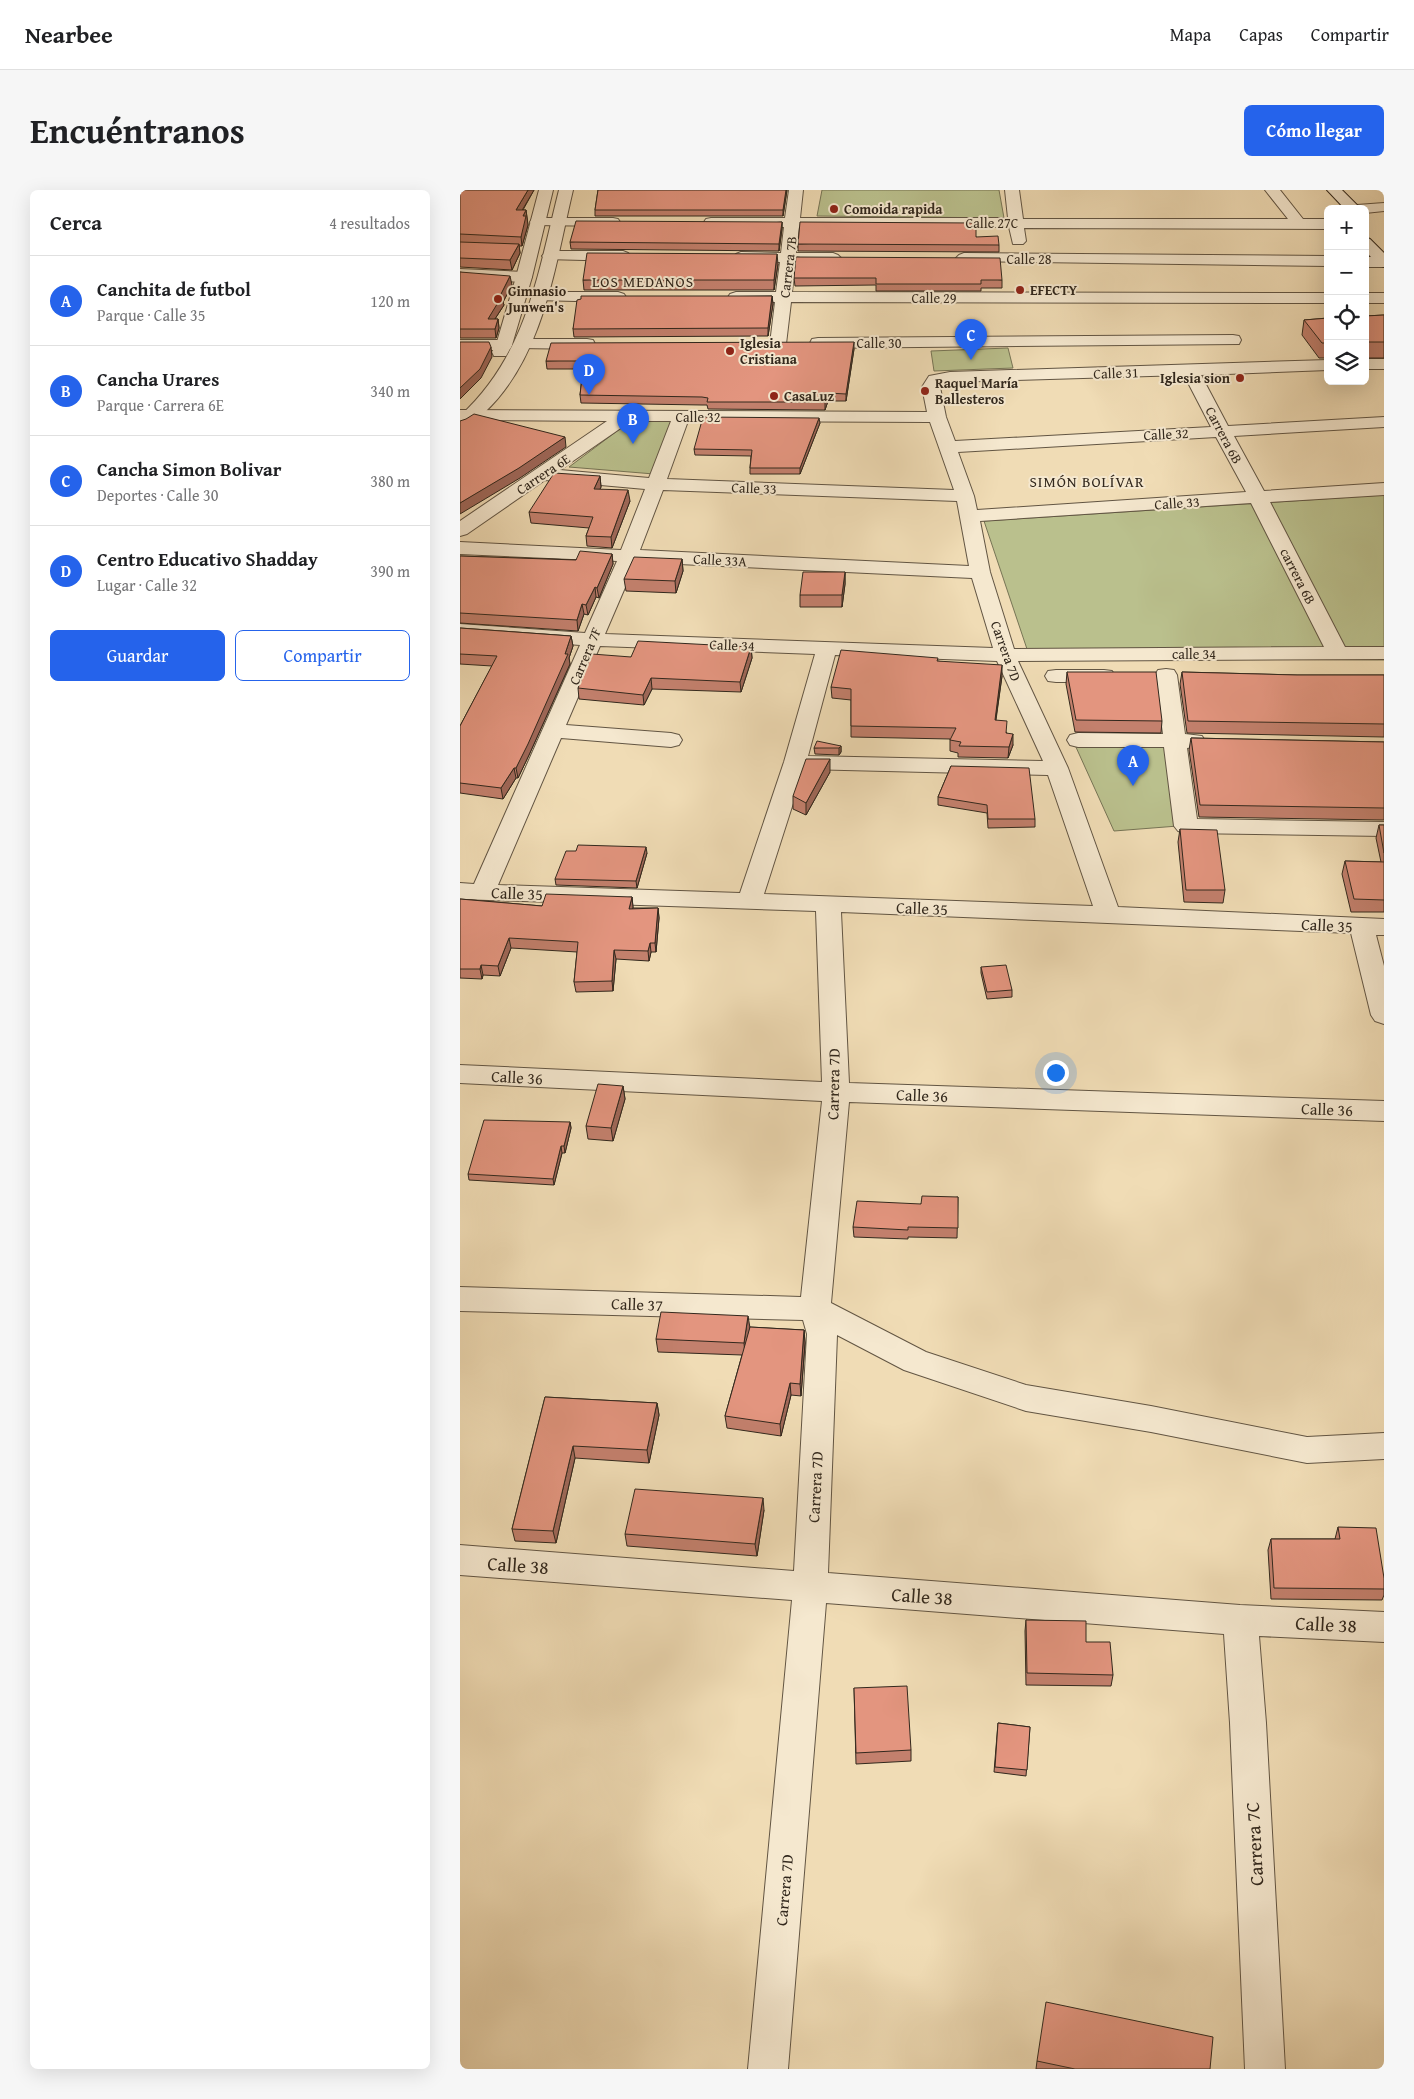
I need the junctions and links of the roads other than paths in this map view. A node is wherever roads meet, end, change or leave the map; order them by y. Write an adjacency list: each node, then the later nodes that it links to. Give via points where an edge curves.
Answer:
1 (546, 190): 11 (street)
2 (566, 190): 12 (street)
3 (796, 190): 15 (street, Carrera 7B)
4 (1012, 190): 16 (street)
5 (1272, 190): 17 (street)
6 (1327, 193): 7 (street); 8 (street)
7 (1332, 205)
8 (1347, 205)
9 (1384, 207): 10 (street)
10 (1369, 208)
11 (536, 222): 12 (street); 32 (street)
12 (557, 222): 13 (street); 22 (street)
13 (626, 222)
14 (695, 222): 15 (street, Calle 27C)
15 (793, 222): 16 (street, Calle 27C); 25 (street, Carrera 7B)
16 (1017, 223): 17 (street, Calle 27C); 33 (street)
17 (1299, 224): 18 (street, Calle 27C)
18 (1324, 224)
19 (1369, 229): 20 (street)
20 (1384, 244)
21 (1369, 246): 30 (street)
22 (550, 256): 23 (street); 34 (street)
23 (640, 256)
24 (730, 257): 25 (street)
25 (790, 257): 26 (street); 37 (street, Carrera 7B)
26 (849, 258)
27 (949, 258): 33 (street, Calle 28)
28 (1324, 261): 33 (street, Calle 28)
29 (1369, 262): 30 (street)
30 (1384, 262)
31 (460, 274): 32 (street)
32 (524, 277): 49 (street)
33 (1019, 278): 37 (street, Calle 29); 41 (street, Calle 29); 43 (street)
34 (540, 297): 35 (street); 44 (street)
35 (634, 297)
36 (719, 297): 37 (street, Calle 29)
37 (784, 298): 47 (street, Carrera 7B)
38 (1324, 298): 41 (street, Calle 29)
39 (1369, 298): 40 (street)
40 (1384, 298)
41 (1222, 299): 42 (street)
42 (1233, 340): 43 (street, Calle 30); 53 (street)
43 (1023, 342): 47 (street, Calle 30); 55 (street)
44 (524, 344): 45 (street); 57 (street, via 501,384)
45 (602, 344)
46 (759, 344): 47 (street, Calle 30)
47 (778, 344)
48 (460, 345): 49 (street)
49 (504, 345): 57 (street)
50 (1369, 364): 51 (street)
51 (1384, 364)
52 (1324, 366): 53 (street, Calle 31)
53 (1239, 368): 54 (street, Calle 31)
54 (1190, 371): 55 (street, Calle 31); 62 (street, Carrera 6B)
55 (1022, 376): 56 (street, Calle 31)
56 (934, 380): 60 (street, Carrera 7D, via 931,387)
57 (463, 415): 58 (street, Calle 32)
58 (625, 417): 59 (street, Calle 32); 64 (street, Carrera 6E)
59 (681, 417): 60 (street, Calle 32); 65 (street, Carrera 7F)
60 (937, 417): 63 (street, Carrera 7D)
61 (1384, 422): 62 (street, Calle 32)
62 (1221, 431): 63 (street, Calle 32); 67 (street, Carrera 6B)
63 (948, 447): 68 (street, Carrera 7D)
64 (542, 474): 65 (street, Calle 33); 69 (street, Carrera 6E)
65 (654, 484): 68 (street, Calle 33); 71 (street, Carrera 7F)
66 (1384, 489): 67 (street, Calle 33)
67 (1258, 498): 68 (street, Calle 33); 77 (street, carrera 6B)
68 (968, 506): 72 (street, Carrera 7D)
69 (460, 530)
70 (460, 548): 71 (street, Calle 33A)
71 (628, 555): 72 (street, Calle 33A); 74 (street, Carrera 7F)
72 (980, 572): 78 (street, Carrera 7D)
73 (460, 630): 74 (street, Calle 34)
74 (593, 640): 75 (street, Calle 34); 82 (street, Carrera 7F)
75 (826, 648): 78 (street, Calle 34); 87 (street)
76 (1384, 653): 77 (street, calle 34)
77 (1338, 654): 78 (street, calle 34)
78 (1005, 655): 88 (street, Carrera 7D)
79 (1166, 675): 85 (street)
80 (1056, 676): 81 (street)
81 (1120, 676)
82 (553, 731): 83 (street); 90 (street, Carrera 7F)
83 (671, 740)
84 (1078, 740): 85 (street)
85 (1175, 741): 86 (street); 89 (street, via 1186,826)
86 (1213, 741)
87 (795, 762): 88 (street); 91 (street)
88 (1057, 768): 93 (street, Carrera 7D)
89 (1384, 829)
90 (471, 892): 91 (street, Calle 35)
91 (749, 902): 92 (street, Calle 35)
92 (828, 905): 93 (street, Calle 35); 97 (street, Carrera 7D)
93 (1108, 914): 94 (street, Calle 35)
94 (1372, 927): 95 (street)
95 (1384, 1015)
96 (460, 1074): 97 (street, Calle 36)
97 (836, 1092): 98 (street, Calle 36); 100 (street, Carrera 7D)
98 (1384, 1110)
99 (460, 1299): 100 (street, Calle 37)
100 (815, 1309): 101 (street, via 915,1361 1026,1398 1306,1450); 103 (street, Carrera 7D, via 822,1334)
101 (1384, 1446)
102 (460, 1560): 103 (street, Calle 38)
103 (810, 1588): 104 (street, Calle 38); 106 (street, Carrera 7D)
104 (1240, 1620): 105 (street, Calle 38); 107 (street, Carrera 7C)
105 (1384, 1627)
106 (768, 2069)
107 (1265, 2069)

